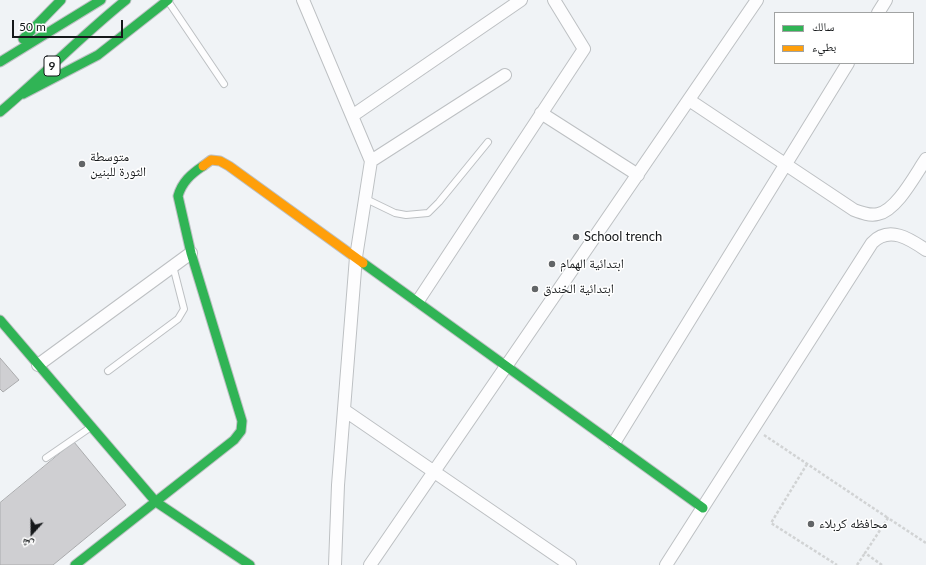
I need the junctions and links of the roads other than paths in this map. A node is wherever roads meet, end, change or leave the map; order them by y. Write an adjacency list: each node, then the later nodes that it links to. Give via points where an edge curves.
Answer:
1 (61, 0): 11 (main road)
2 (101, 0): 11 (main road, 9)
3 (126, 0): 15 (main road, 9, via 102,18)
4 (168, 0): 14 (lane); 15 (main road, via 98,55)
5 (303, 0): 19 (street)
6 (521, 0): 19 (street)
7 (554, 0): 18 (street, via 584,49)
8 (757, 0): 16 (street)
9 (886, 0): 10 (street)
10 (879, 12)
11 (0, 62)
12 (847, 64): 23 (street)
13 (505, 75): 22 (street)
14 (224, 84)
15 (23, 94): 17 (main road, 9)
16 (689, 100): 23 (street); 24 (street)
17 (0, 112)
18 (541, 113): 24 (street); 30 (street)
19 (352, 116): 22 (street)
20 (488, 142): 25 (lane, via 428,213 395,213)
21 (926, 159): 23 (street, via 893,205 879,214 870,215 854,210)
22 (371, 161): 25 (street)
23 (786, 163): 37 (street)
24 (638, 175): 33 (street)
25 (364, 198): 28 (street)
26 (926, 250): 41 (street, via 900,236 886,234 876,238)
27 (190, 253): 28 (main road, via 178,196 184,180 211,160 229,166); 29 (street); 40 (main road, via 242,421 241,431 234,440)
28 (356, 257): 30 (main road); 35 (street)
29 (173, 266): 32 (street); 34 (lane, via 184,309 178,319)
30 (418, 302): 33 (main road)
31 (0, 320): 32 (main road)
32 (38, 365): 36 (main road)
33 (507, 366): 37 (main road); 39 (street)
34 (108, 372)
35 (344, 410): 39 (street); 44 (street)
36 (92, 427): 38 (lane); 40 (main road)
37 (614, 443): 41 (main road)
38 (46, 458)
39 (434, 472): 45 (street); 46 (street)
40 (156, 502): 42 (main road); 43 (main road)
41 (703, 508): 47 (street)
42 (241, 563)
43 (75, 565)
44 (335, 565)
45 (370, 565)
46 (570, 565)
47 (666, 565)

